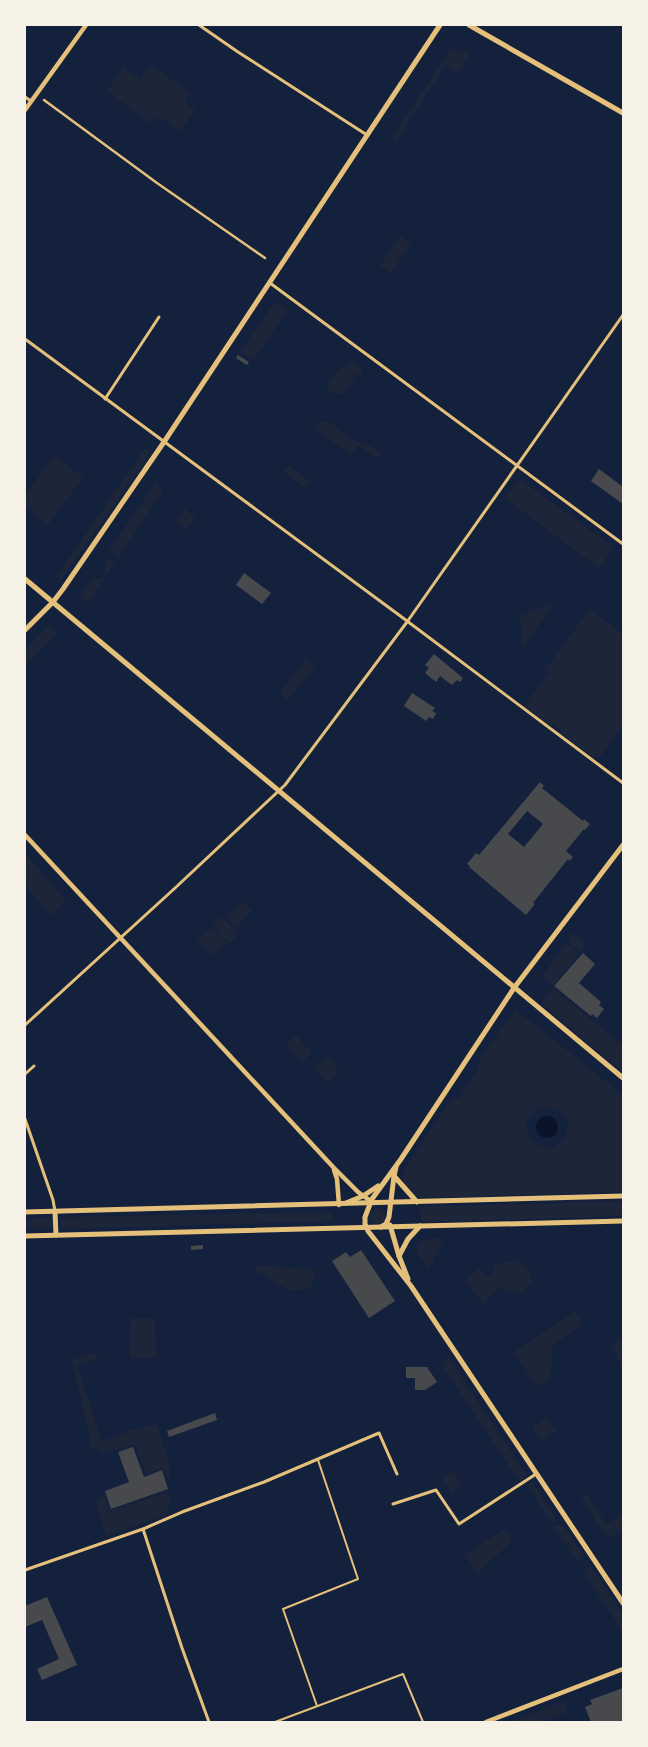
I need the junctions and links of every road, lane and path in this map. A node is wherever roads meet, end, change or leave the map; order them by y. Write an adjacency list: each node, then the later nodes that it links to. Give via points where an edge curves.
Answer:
1 (86, 25): 7 (street)
2 (198, 25): 10 (street)
3 (440, 25): 10 (main road)
4 (469, 25): 9 (main road)
5 (25, 97): 7 (street)
6 (44, 100): 11 (street)
7 (31, 101): 8 (street)
8 (25, 110)
9 (623, 113)
10 (367, 135): 12 (main road)
11 (265, 258)
12 (269, 283): 17 (main road); 18 (street)
13 (623, 315): 18 (street)
14 (159, 317): 16 (street)
15 (25, 339): 16 (street)
16 (105, 399): 17 (street)
17 (164, 442): 21 (main road); 22 (street)
18 (517, 466): 19 (street); 22 (street)
19 (623, 544)
20 (25, 579): 21 (main road)
21 (53, 602): 23 (main road); 25 (main road)
22 (407, 622): 24 (street); 25 (street)
23 (25, 630)
24 (623, 783)
25 (279, 792): 28 (street); 29 (main road)
26 (25, 835): 28 (street)
27 (623, 845): 29 (main road)
28 (121, 938): 30 (street); 36 (street)
29 (514, 988): 33 (main road); 35 (main road)
30 (25, 1025)
31 (34, 1066): 32 (street)
32 (25, 1074)
33 (623, 1078)
34 (25, 1119): 46 (street)
35 (401, 1159): 37 (main road); 38 (main road)
36 (334, 1168): 39 (street); 44 (street)
37 (394, 1176): 41 (main road); 43 (main road)
38 (384, 1181): 39 (main road); 42 (main road)
39 (363, 1196): 42 (street); 44 (main road)
40 (623, 1196): 41 (main road)
41 (417, 1202): 43 (main road)
42 (373, 1203): 43 (main road); 44 (main road); 47 (main road); 48 (main road, via 385,1207)
43 (390, 1203): 48 (main road)
44 (339, 1205): 46 (main road)
45 (25, 1212): 46 (main road)
46 (55, 1212): 54 (main road)
47 (366, 1214): 51 (main road); 52 (main road, via 370,1225)
48 (389, 1215): 52 (main road, via 386,1224); 53 (main road)
49 (623, 1222): 50 (main road)
50 (420, 1226): 53 (main road); 56 (main road)
51 (366, 1227): 52 (main road); 54 (main road); 57 (main road)
52 (378, 1227): 53 (main road)
53 (391, 1227): 56 (main road)
54 (56, 1235): 55 (main road)
55 (25, 1236)
56 (399, 1256): 57 (main road)
57 (411, 1286): 60 (main road)
58 (318, 1460): 59 (street, via 379,1433); 62 (street); 66 (lane, via 358,1579 283,1609)
59 (398, 1474)
60 (536, 1474): 61 (street, via 459,1524 436,1490); 64 (main road)
61 (394, 1504)
62 (143, 1529): 63 (street); 67 (street)
63 (25, 1570)
64 (623, 1603)
65 (623, 1669): 70 (street)
66 (317, 1706): 68 (lane); 69 (lane, via 403,1674)
67 (209, 1722)
68 (275, 1722)
69 (424, 1722)
70 (486, 1722)

